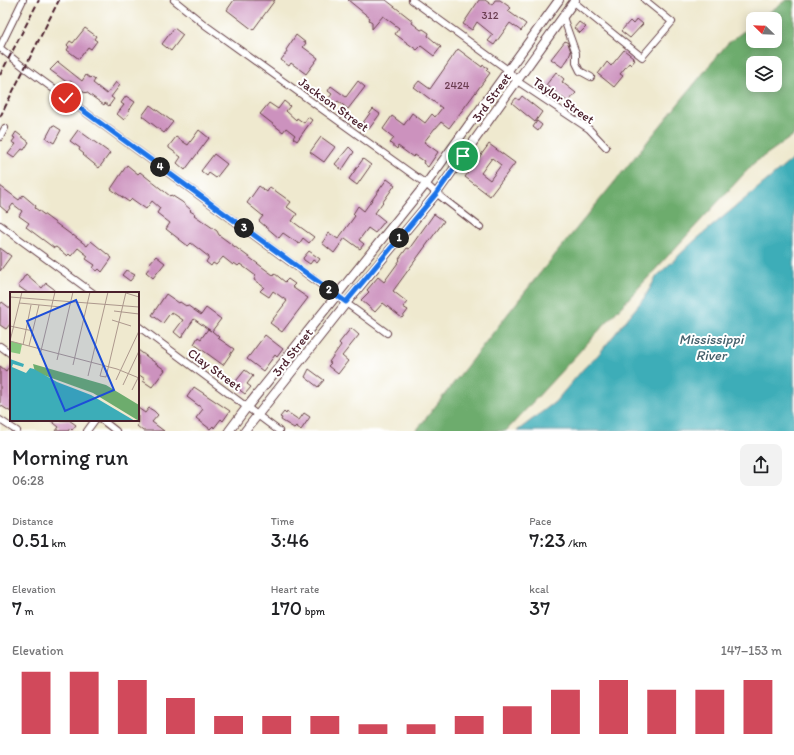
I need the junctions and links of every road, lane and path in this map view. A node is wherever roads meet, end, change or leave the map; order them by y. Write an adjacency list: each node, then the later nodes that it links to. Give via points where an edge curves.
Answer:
1 (23, 0): 8 (street)
2 (174, 0): 15 (street, Jackson Street)
3 (412, 0): 9 (street, Taylor Street)
4 (559, 0): 9 (main road, 3rd Street)
5 (645, 0): 6 (street, via 672,22 642,57)
6 (575, 1): 7 (main road, 3rd Street)
7 (563, 17): 10 (street, via 576,53 576,63 580,71); 11 (main road, 3rd Street)
8 (0, 47): 20 (street)
9 (508, 70): 11 (street, Taylor Street); 15 (main road, 3rd Street)
10 (591, 77)
11 (518, 81): 14 (street, Taylor Street, via 589,129); 16 (main road, 3rd Street)
12 (5, 128): 13 (street)
13 (0, 137)
14 (606, 147)
15 (426, 184): 16 (street, Jackson Street); 20 (main road, 3rd Street)
16 (436, 193): 18 (street, Jackson Street); 21 (main road, 3rd Street)
17 (0, 225): 19 (street)
18 (480, 227)
19 (92, 292)
20 (337, 296): 21 (street); 26 (main road, 3rd Street)
21 (346, 302): 23 (street); 27 (main road, 3rd Street)
22 (139, 327): 26 (street, Clay Street)
23 (387, 333)
24 (0, 346): 25 (street)
25 (10, 353)
26 (247, 407): 27 (street, Clay Street); 34 (main road, 3rd Street)
27 (258, 415): 35 (main road, 3rd Street); 36 (street, Clay Street)
28 (0, 420): 31 (street)
29 (94, 421): 32 (street)
30 (103, 421): 33 (street)
31 (17, 431)
32 (87, 431)
33 (116, 431)
34 (229, 431)
35 (245, 431)
36 (279, 431)

